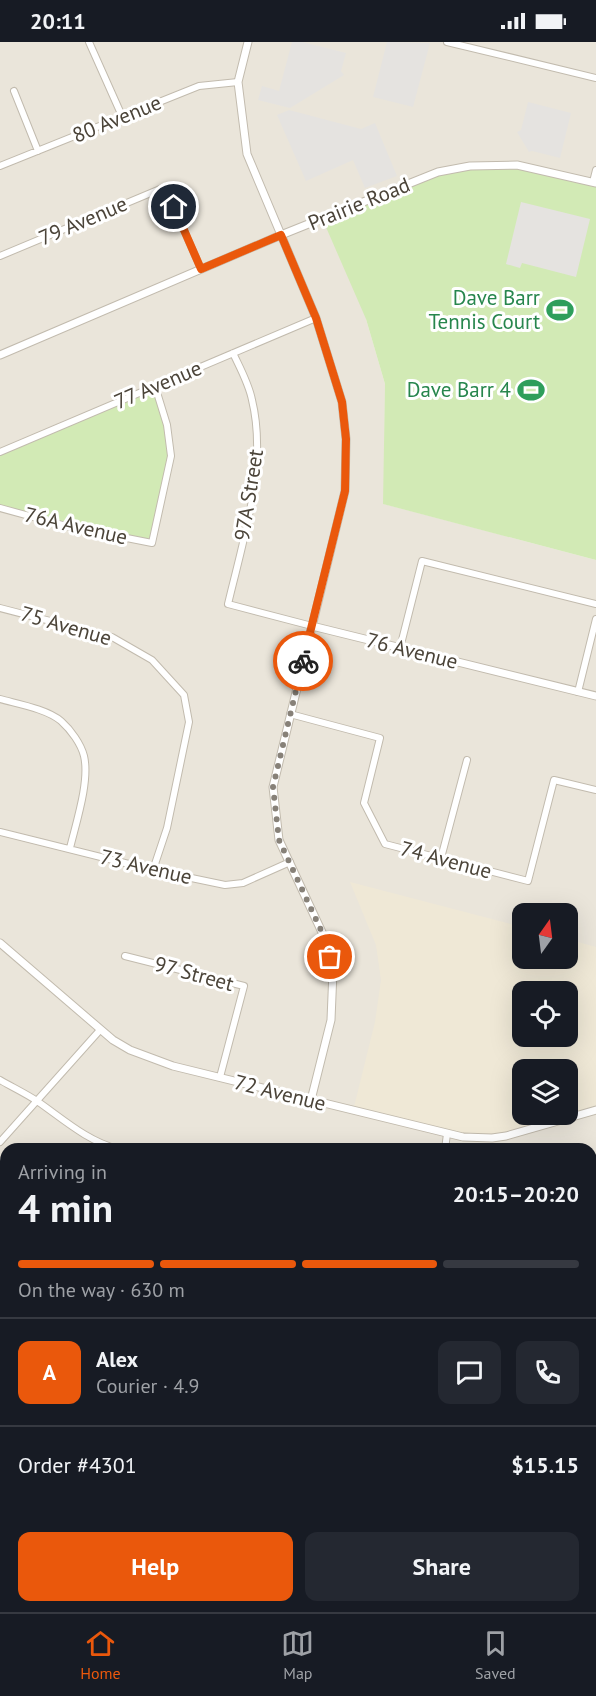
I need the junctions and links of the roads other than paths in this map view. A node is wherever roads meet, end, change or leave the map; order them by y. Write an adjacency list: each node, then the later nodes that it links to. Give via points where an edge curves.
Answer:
1 (89, 42): 7 (street)
2 (248, 42): 5 (street)
3 (447, 42): 4 (street)
4 (596, 78)
5 (238, 82): 7 (street, 80 Avenue, via 199,86); 12 (street, via 247,154)
6 (14, 91): 8 (street)
7 (122, 116): 8 (street, 80 Avenue)
8 (38, 152): 9 (street, 80 Avenue)
9 (0, 166)
10 (596, 170): 11 (street)
11 (594, 183): 12 (street, Prairie Road, via 517,165 470,166 438,172)
12 (281, 235): 14 (street, Prairie Road); 15 (street)
13 (0, 256): 14 (street, 79 Avenue, via 165,187)
14 (201, 269): 17 (street, Prairie Road)
15 (316, 318): 16 (street, 77 Avenue); 25 (street, via 342,402 346,439 345,491)
16 (233, 353): 18 (street, 77 Avenue); 21 (street, 97A Street, via 252,399 258,441 253,496)
17 (0, 355)
18 (155, 386): 19 (street, 77 Avenue); 20 (street, 76A Avenue, via 167,425 171,456 152,543)
19 (0, 452)
20 (0, 508)
21 (228, 603): 25 (street, 76 Avenue)
22 (596, 604): 26 (street, via 423,561)
23 (0, 608): 37 (street, 75 Avenue, via 112,637 152,660 183,696 189,722 167,828)
24 (596, 620): 27 (street)
25 (312, 626): 26 (street, 76 Avenue); 30 (street)
26 (400, 648): 27 (street, 76 Avenue)
27 (578, 692): 28 (street, 76 Avenue)
28 (596, 696)
29 (0, 699): 34 (street, via 61,721 80,745 85,758 84,788)
30 (290, 714): 35 (street, 74 Avenue, via 380,738 364,803 367,809 385,844); 36 (street, via 273,787 279,840)
31 (467, 760): 35 (street)
32 (596, 790): 35 (street, 74 Avenue, via 554,780 528,881)
33 (0, 832): 34 (street, 73 Avenue)
34 (70, 849): 37 (street, 73 Avenue)
35 (441, 858)
36 (290, 862): 37 (street, 73 Avenue, via 243,883 225,885); 44 (street, via 327,943 333,971 331,1020)
37 (153, 870)
38 (0, 943): 40 (street, 72 Avenue)
39 (125, 956): 41 (street, 97 Street, via 244,986)
40 (99, 1030): 41 (street, 72 Avenue, via 156,1061); 43 (street)
41 (220, 1077): 44 (street, 72 Avenue)
42 (0, 1080): 43 (street)
43 (36, 1100): 47 (street); 48 (street)
44 (311, 1101): 46 (street, 72 Avenue)
45 (596, 1110): 46 (street, 72 Avenue, via 492,1138)
46 (447, 1134): 49 (street)
47 (0, 1142)
48 (98, 1143)
49 (446, 1143)

